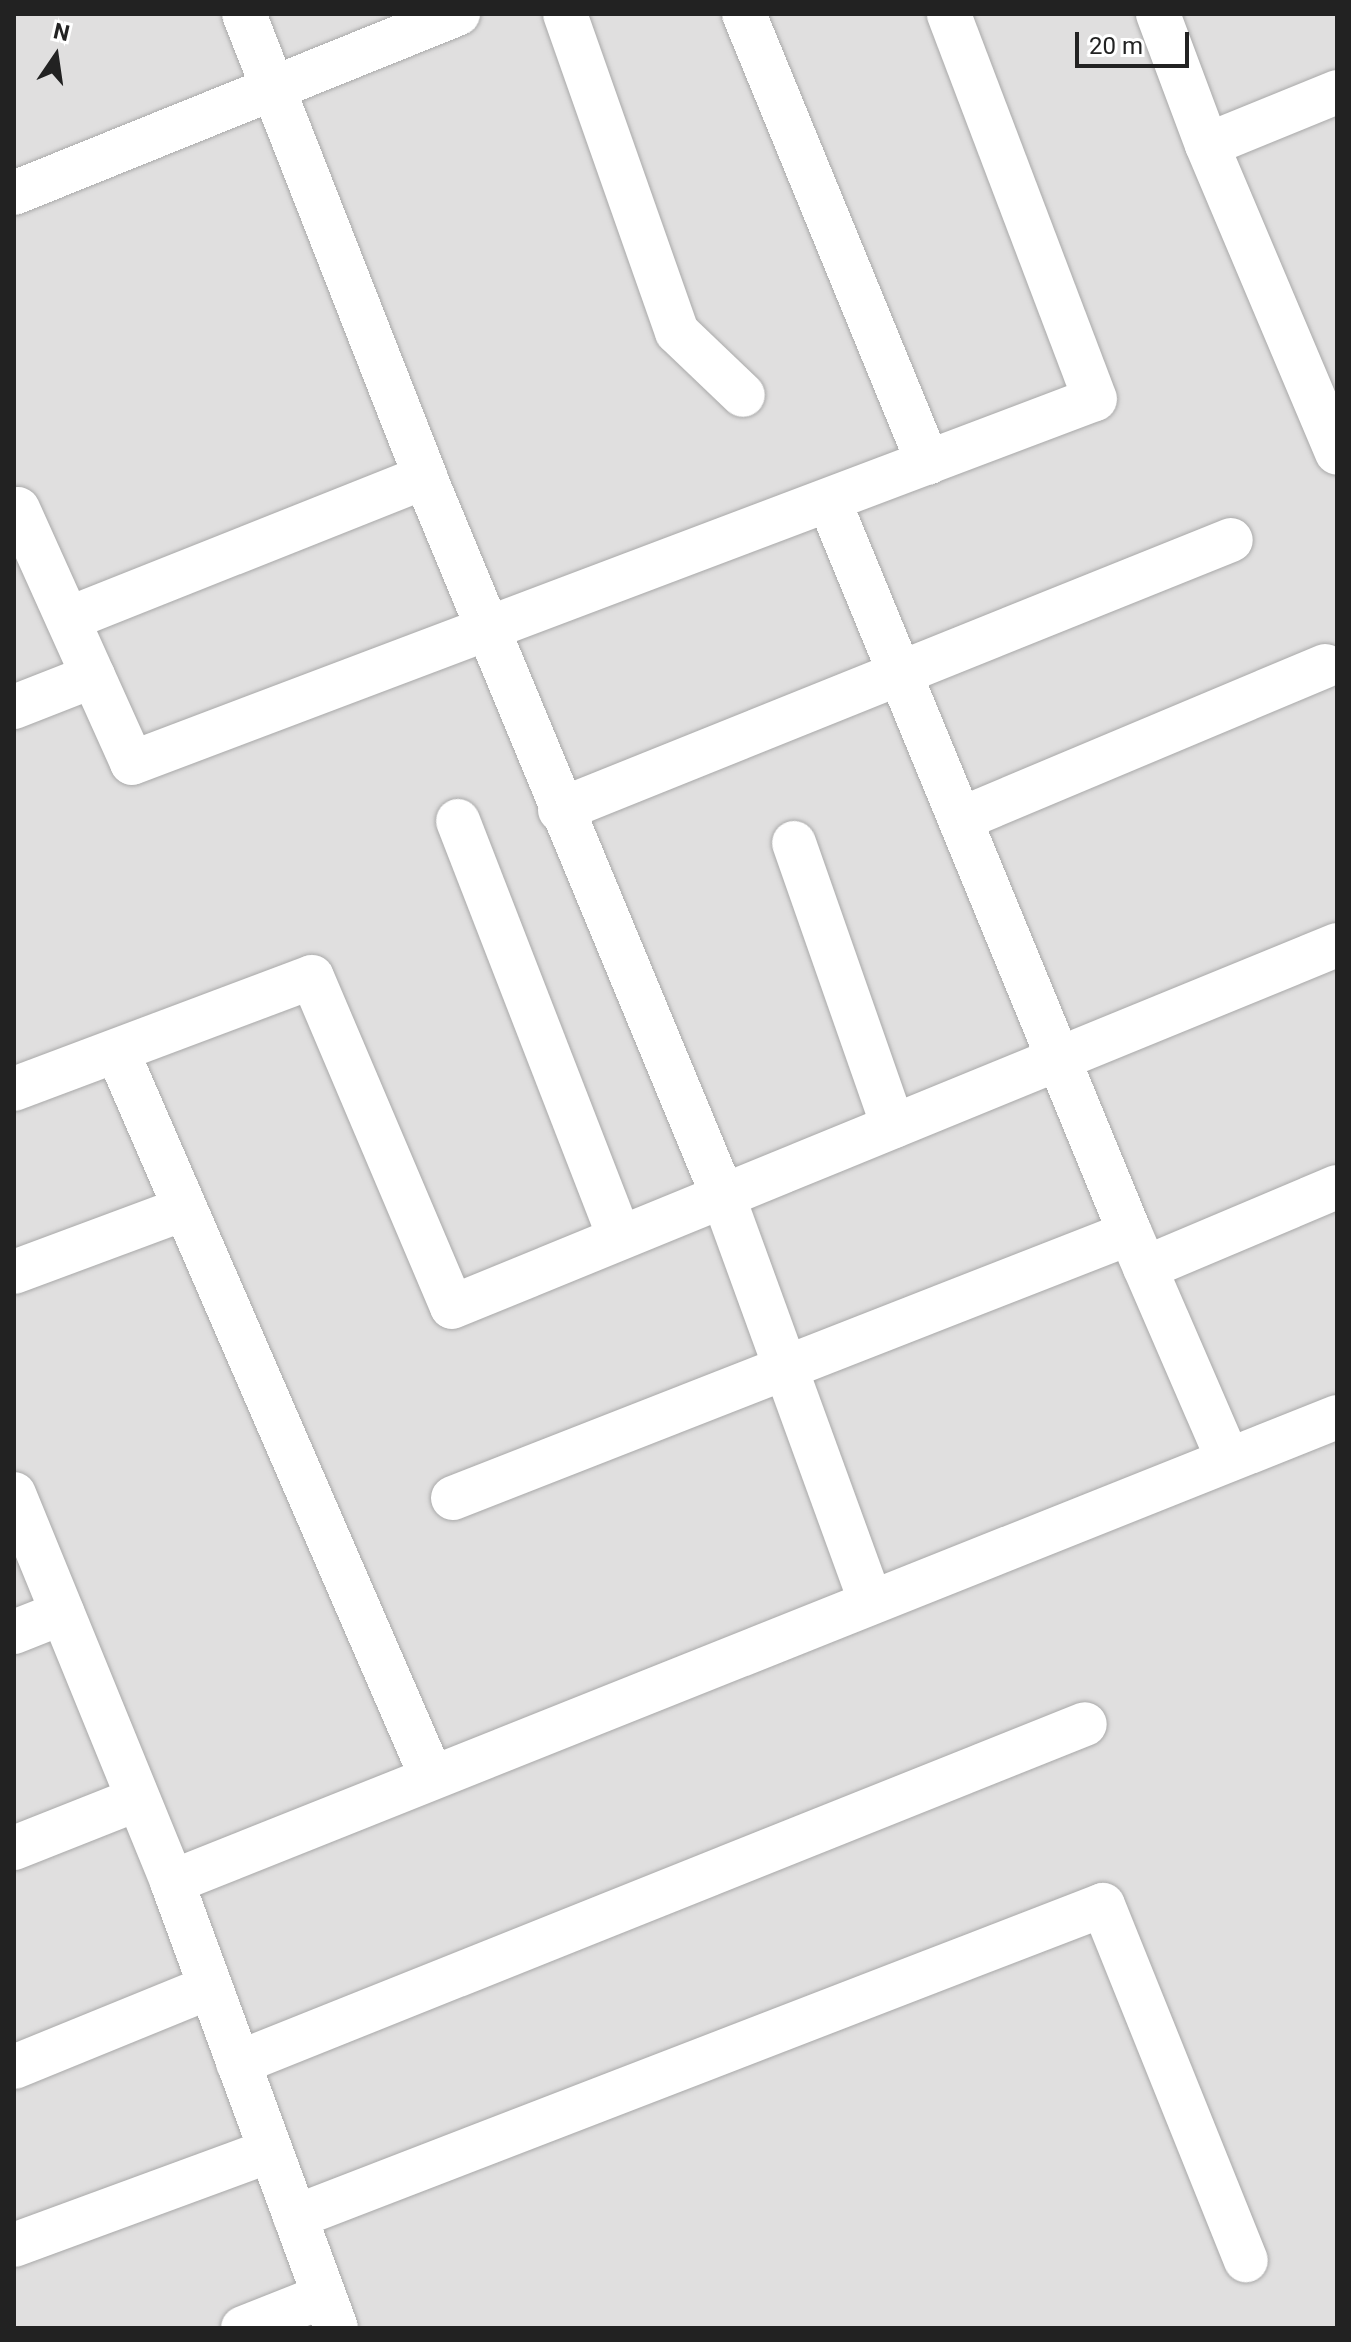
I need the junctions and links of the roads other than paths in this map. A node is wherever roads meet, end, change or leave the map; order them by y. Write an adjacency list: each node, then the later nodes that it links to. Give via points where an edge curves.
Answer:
1 (244, 14): 7 (street)
2 (458, 14): 7 (street)
3 (565, 14): 11 (street, via 677,332)
4 (744, 14): 13 (street)
5 (949, 14): 13 (street, via 1095,399)
6 (1158, 14): 9 (street)
7 (269, 90): 10 (street); 14 (street)
8 (1337, 92): 9 (street)
9 (1207, 145): 12 (street)
10 (14, 193)
11 (743, 395)
12 (1337, 453)
13 (928, 463): 15 (street)
14 (425, 477): 18 (street); 19 (street)
15 (829, 501): 19 (street); 21 (street)
16 (18, 509): 18 (street)
17 (1231, 540): 21 (street)
18 (68, 619): 22 (street)
19 (490, 632): 22 (street, via 132,763); 24 (street)
20 (1325, 666): 25 (street)
21 (900, 673): 24 (street); 25 (street)
22 (93, 676): 23 (street)
23 (14, 707)
24 (560, 810): 34 (street)
25 (961, 819): 30 (street)
26 (458, 821): 36 (street)
27 (794, 843): 32 (street)
28 (1337, 945): 30 (street)
29 (117, 1051): 31 (street); 35 (street); 36 (street, via 312,977 452,1307)
30 (1056, 1058): 32 (street); 37 (street)
31 (14, 1089)
32 (893, 1126): 34 (street)
33 (1337, 1187): 37 (street)
34 (723, 1196): 36 (street); 39 (street)
35 (183, 1209): 38 (street); 48 (street)
36 (620, 1238)
37 (1138, 1251): 39 (street); 41 (street)
38 (14, 1272)
39 (787, 1368): 43 (street); 44 (street)
40 (1337, 1417): 41 (street)
41 (1228, 1460): 44 (street)
42 (14, 1494): 45 (street)
43 (453, 1498)
44 (871, 1602): 48 (street)
45 (62, 1613): 46 (street); 49 (street)
46 (14, 1632)
47 (1085, 1724): 53 (street)
48 (432, 1778): 51 (street)
49 (138, 1799): 50 (street); 51 (street)
50 (14, 1848)
51 (172, 1882): 52 (street)
52 (210, 1987): 53 (street); 54 (street)
53 (238, 2063): 55 (street)
54 (14, 2067)
55 (270, 2151): 56 (street); 57 (street)
56 (295, 2217): 58 (street, via 1103,1905); 59 (street)
57 (14, 2245)
58 (1246, 2260)
59 (330, 2312): 60 (street)
60 (243, 2328)

